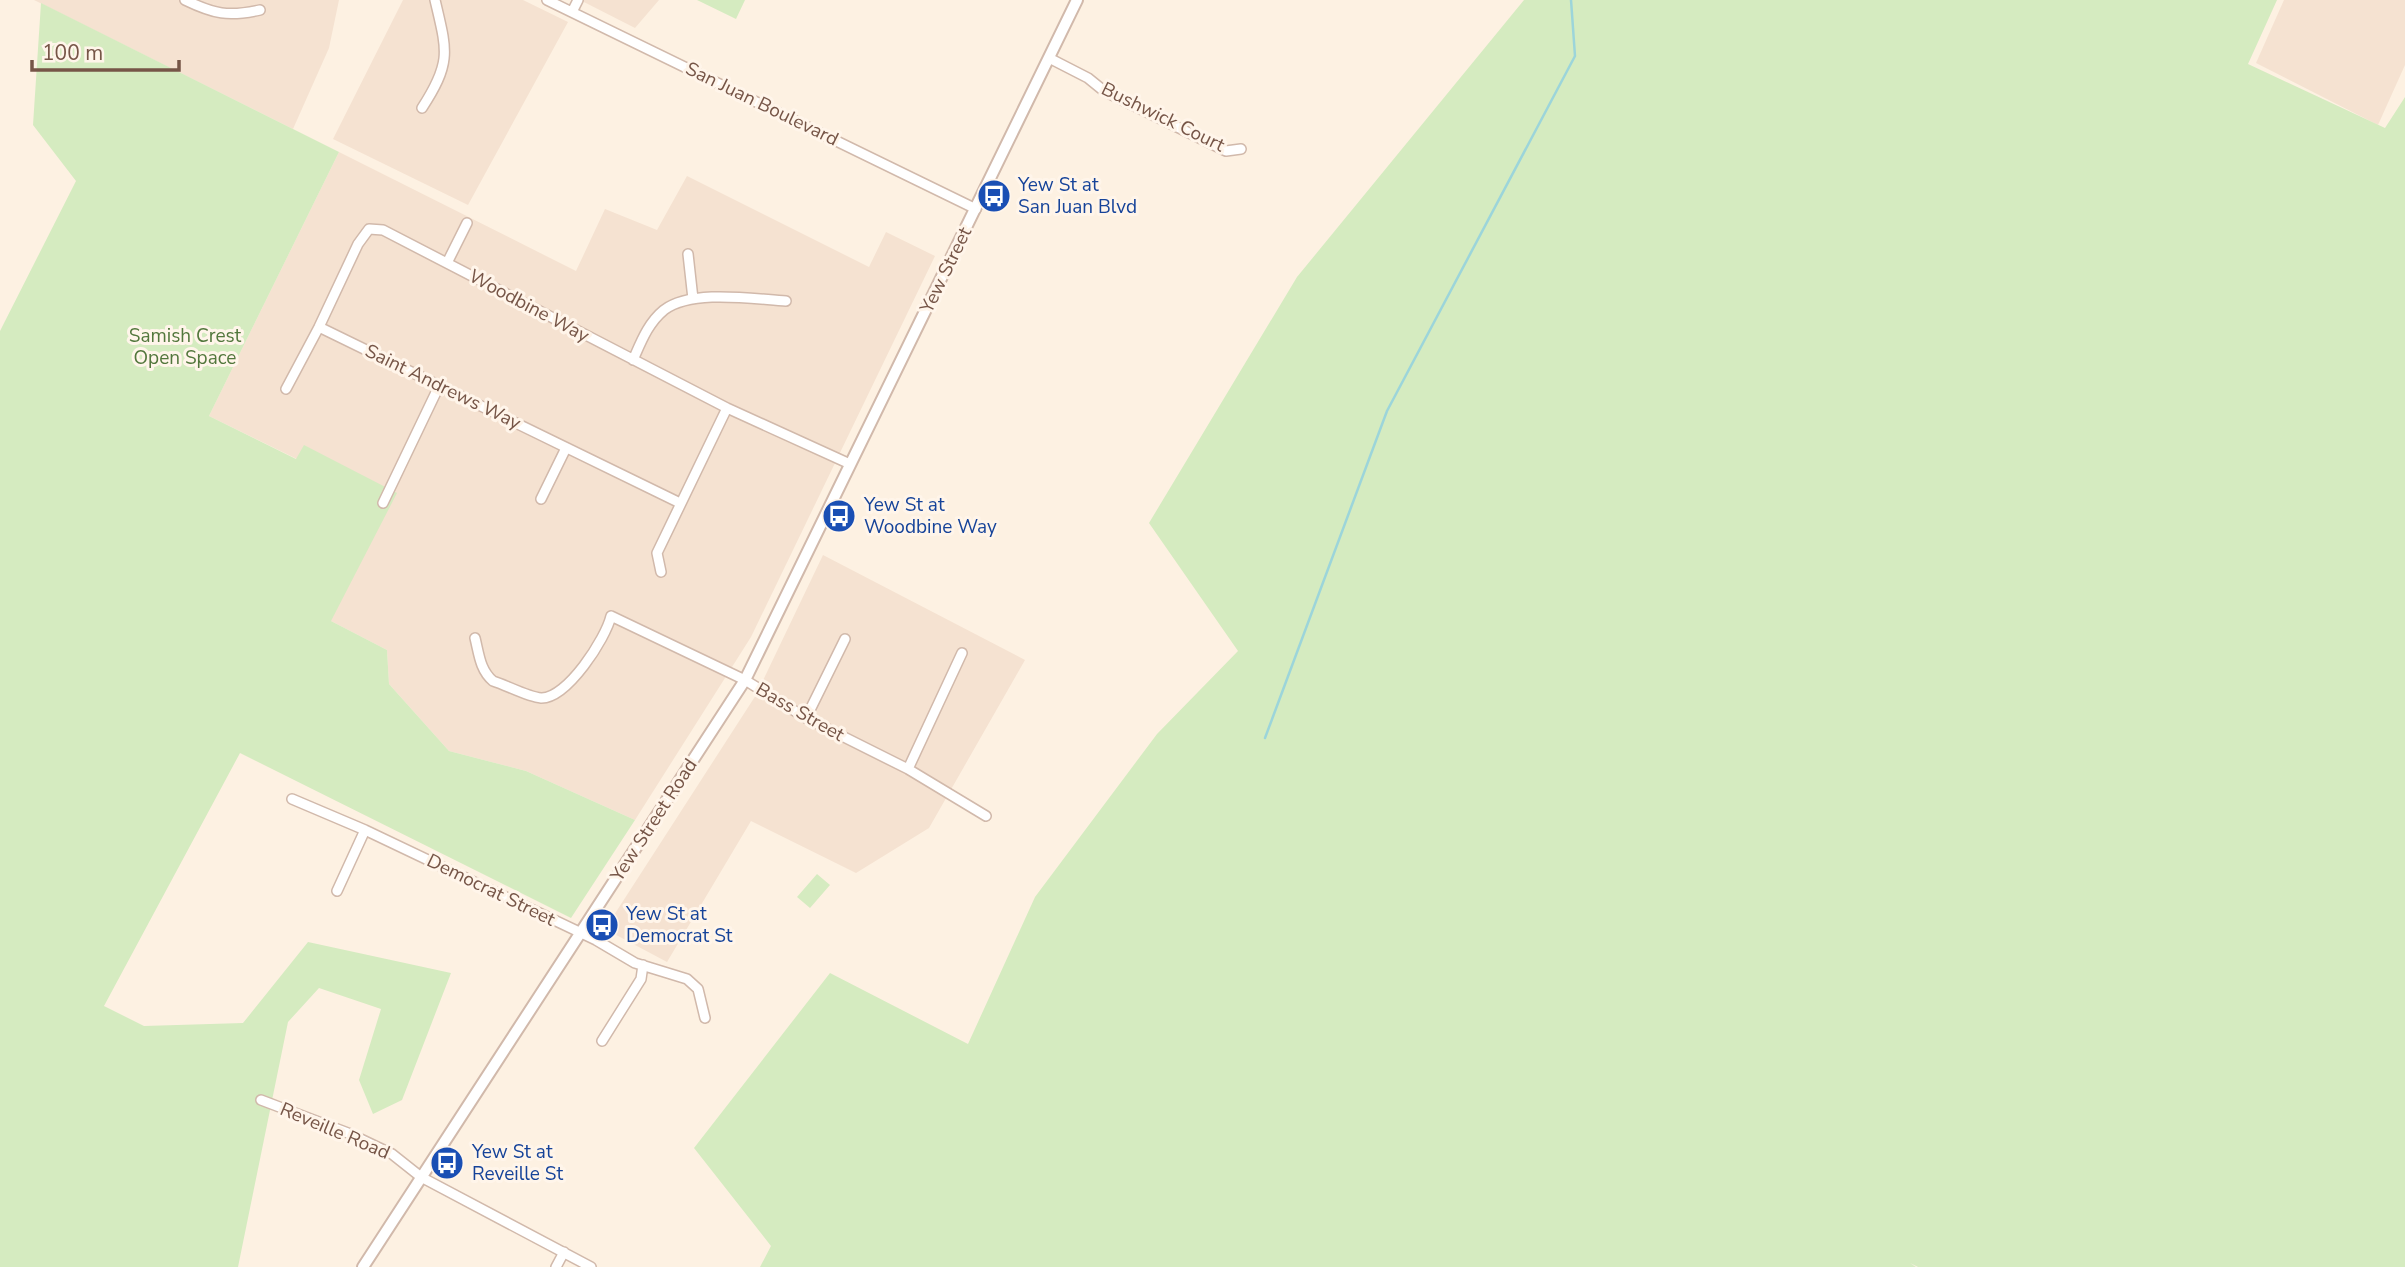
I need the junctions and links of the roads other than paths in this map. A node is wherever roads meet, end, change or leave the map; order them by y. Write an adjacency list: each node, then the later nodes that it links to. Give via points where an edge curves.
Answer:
1 (185, 0): 6 (street, via 217,13)
2 (435, 0): 9 (street, via 446,57)
3 (547, 0): 7 (street, San Juan Boulevard)
4 (578, 0): 7 (street)
5 (1077, 0): 8 (street, Yew Street)
6 (260, 10)
7 (572, 12): 11 (street, San Juan Boulevard)
8 (1049, 58): 10 (street, Bushwick Court, via 1104,91 1226,151); 11 (street, Yew Street)
9 (422, 108)
10 (1241, 149)
11 (976, 209): 23 (street, Yew Street)
12 (467, 223): 14 (street)
13 (688, 254): 15 (street)
14 (447, 263): 17 (street, Woodbine Way, via 383,230 369,229); 18 (street, Woodbine Way)
15 (692, 299): 16 (street); 18 (street, via 671,306 655,319)
16 (786, 301)
17 (319, 327): 19 (street, Saint Andrews Way); 20 (street, Woodbine Way)
18 (633, 360): 21 (street, Woodbine Way)
19 (440, 384): 22 (street, Saint Andrews Way); 25 (street)
20 (286, 389)
21 (727, 408): 23 (street, Woodbine Way); 26 (street)
22 (566, 448): 24 (street); 26 (street, Saint Andrews Way)
23 (850, 464): 31 (street, Yew Street Road)
24 (541, 499)
25 (383, 503)
26 (681, 503): 27 (street, via 657,553)
27 (661, 572)
28 (475, 638): 31 (street, Bass Street, via 488,677 540,698 552,695 576,673 600,642 611,616)
29 (845, 639): 32 (street)
30 (962, 653): 33 (street)
31 (745, 680): 32 (street, Bass Street); 38 (street, Yew Street Road)
32 (806, 718): 33 (street, Bass Street)
33 (908, 769): 35 (street, Bass Street)
34 (292, 799): 36 (street, Democrat Street)
35 (986, 816)
36 (365, 830): 37 (street); 38 (street, Democrat Street)
37 (337, 891)
38 (581, 934): 39 (street, Democrat Street); 43 (street, Yew Street Road)
39 (643, 965): 40 (street, Democrat Street, via 687,979 698,989); 41 (street, via 641,979)
40 (705, 1018)
41 (602, 1041)
42 (261, 1100): 43 (street, Reveille Road, via 392,1154)
43 (421, 1177): 44 (street, Reveille Road); 45 (street, Yew Street Road)
44 (564, 1252): 46 (street); 47 (street, Reveille Road)
45 (363, 1267)
46 (556, 1267)
47 (591, 1267)

